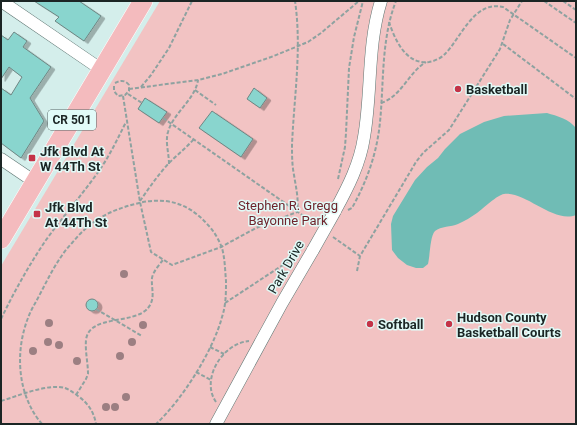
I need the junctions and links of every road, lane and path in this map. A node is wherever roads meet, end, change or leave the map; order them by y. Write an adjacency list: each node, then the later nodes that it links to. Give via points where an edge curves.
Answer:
1 (1, 1): 21 (street)
2 (144, 1): 21 (main road, CR 501)
3 (192, 1): 23 (path, via 169,48)
4 (295, 1): 18 (path)
5 (359, 1): 18 (path, via 322,33)
6 (363, 1): 38 (path, via 349,68 345,147)
7 (381, 1): 29 (street, Park Drive, via 372,40)
8 (522, 1): 14 (path)
9 (544, 1): 16 (path)
10 (564, 1): 13 (path)
11 (490, 3): 14 (path)
12 (484, 5): 20 (path, via 473,14 445,54)
13 (576, 10)
14 (513, 14): 17 (path); 19 (path)
15 (389, 22): 20 (path, via 397,41 407,54 417,61)
16 (576, 23)
17 (503, 44): 28 (path); 47 (path, via 449,130 416,162)
18 (298, 46): 22 (path); 41 (path, via 292,145)
19 (576, 58)
20 (427, 62): 29 (path, via 390,98 382,103)
21 (102, 70): 39 (main road, CR 501)
22 (198, 80): 23 (path); 25 (path)
23 (140, 88): 24 (path)
24 (130, 89): 26 (path); 27 (path, via 125,82 115,84 116,94)
25 (195, 90): 31 (path); 34 (path)
26 (127, 94): 27 (path); 30 (path)
27 (123, 96): 33 (path)
28 (576, 99)
29 (367, 102): 46 (street, Park Drive, bridge, via 364,138 354,173)
30 (142, 103)
31 (216, 105)
32 (163, 118): 34 (path)
33 (127, 121): 40 (path); 52 (path, via 96,175 29,265)
34 (171, 124): 35 (path); 37 (path, via 167,141)
35 (194, 139): 37 (path); 41 (path)
36 (1, 159): 39 (street)
37 (168, 164): 40 (path)
38 (338, 179)
39 (35, 182): 44 (main road, CR 501)
40 (140, 202): 45 (path, via 170,201 184,205 200,215 213,230); 48 (path, via 150,251); 60 (path, via 101,216 85,229 71,244 49,278 24,328 20,348 20,370)
41 (297, 212): 42 (path); 45 (path, via 256,228)
42 (316, 225)
43 (328, 234): 47 (path)
44 (1, 239)
45 (221, 247): 48 (path, via 172,265); 50 (path, via 225,267)
46 (310, 254): 50 (path, via 295,258); 55 (street, Park Drive)
47 (360, 256): 49 (path)
48 (163, 260): 53 (path, via 153,274 154,294 148,309 139,316)
49 (357, 271)
50 (225, 303): 56 (path, via 222,318)
51 (96, 309): 53 (path)
52 (1, 319)
53 (116, 321): 54 (path); 61 (path, via 96,326 87,335 88,374)
54 (142, 336)
55 (260, 343): 57 (path, via 244,341); 63 (street, Park Drive)
56 (210, 347): 57 (path); 58 (path)
57 (224, 354): 59 (path)
58 (196, 372): 59 (path); 66 (path, via 179,398)
59 (211, 380): 63 (path, via 213,398)
60 (25, 394): 61 (path, via 56,387 68,389); 62 (path); 64 (path, via 33,414)
61 (76, 395): 65 (path, via 85,400)
62 (1, 401)
63 (223, 411): 67 (street, Park Drive)
64 (42, 424)
65 (96, 424)
66 (156, 424)
67 (216, 424)

